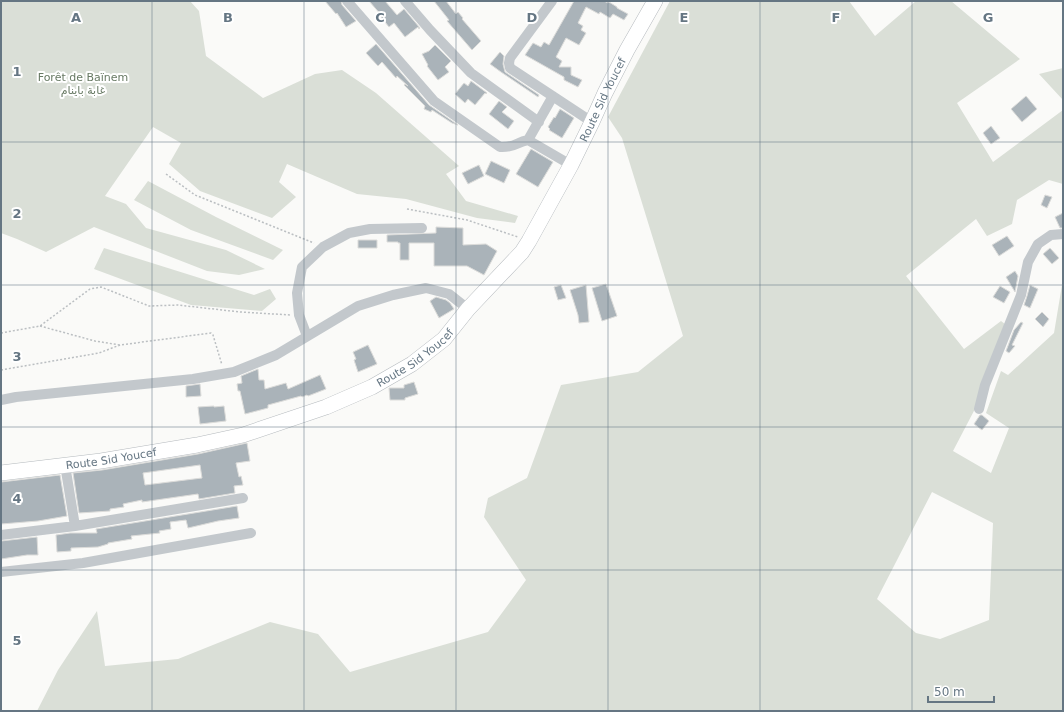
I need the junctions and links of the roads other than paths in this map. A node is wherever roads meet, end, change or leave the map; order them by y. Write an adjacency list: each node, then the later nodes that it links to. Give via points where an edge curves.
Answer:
1 (347, 1): 8 (street, via 434,101 500,147)
2 (406, 1): 6 (street, via 471,73)
3 (552, 1): 5 (street, via 513,52 509,63 510,68)
4 (655, 1): 7 (main road, Route Sid Youcef)
5 (553, 96): 6 (street); 7 (street)
6 (539, 122): 8 (street)
7 (592, 122): 9 (main road, Route Sid Youcef)
8 (528, 140): 9 (street)
9 (571, 165): 12 (main road, Route Sid Youcef, via 522,252)
10 (422, 228): 13 (street, via 370,229 349,233 323,247 302,267 297,293 299,315)
11 (1063, 234): 15 (street, via 1051,236 1038,244 1028,262 1021,295 985,385)
12 (468, 310): 13 (street, via 449,294 426,288 358,306); 16 (main road, Route Sid Youcef, via 444,339 412,364 372,387 326,407 243,435 197,445)
13 (307, 336): 14 (street, via 276,355 234,372 193,379)
14 (1, 400)
15 (979, 409)
16 (65, 465): 17 (main road, Route Sid Youcef); 19 (street)
17 (1, 473)
18 (243, 498): 19 (street)
19 (75, 526): 21 (street)
20 (251, 533): 22 (street, via 83,563)
21 (1, 535)
22 (1, 572)

